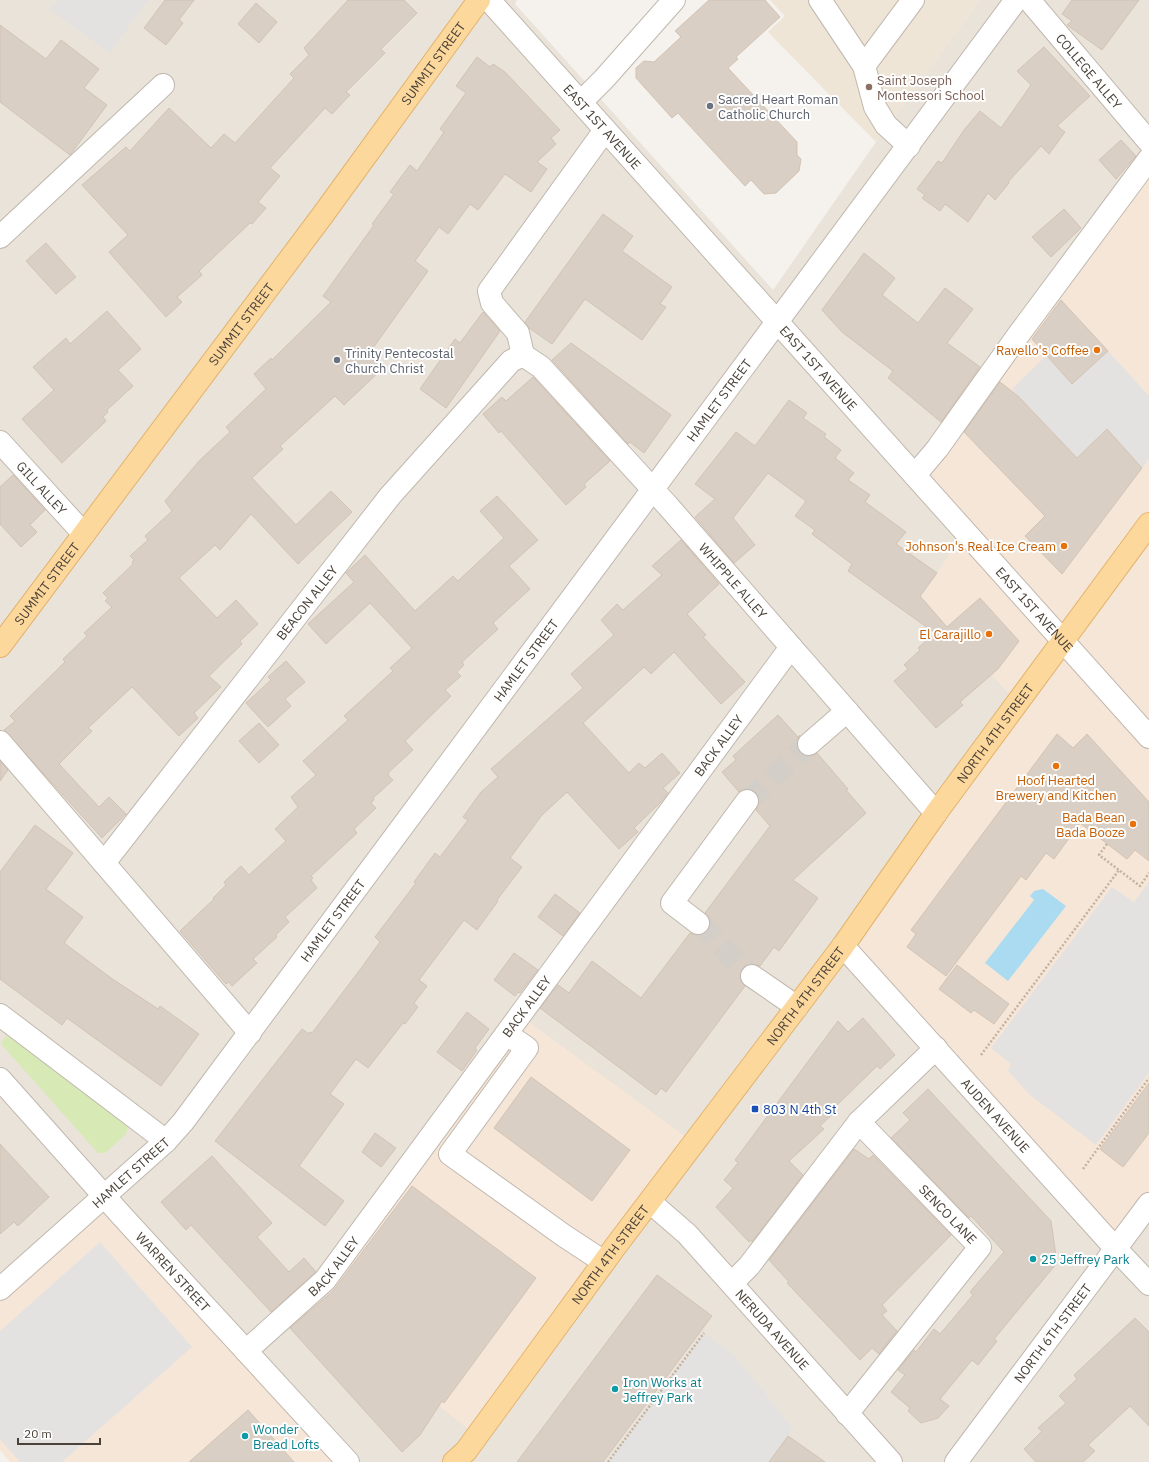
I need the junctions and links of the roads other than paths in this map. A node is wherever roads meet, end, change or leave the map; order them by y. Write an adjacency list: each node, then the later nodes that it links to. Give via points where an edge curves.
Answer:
1 (479, 0): 22 (main road, SUMMIT STREET, via 322,216)
2 (489, 0): 10 (street, EAST 1ST AVENUE)
3 (674, 0): 10 (street)
4 (820, 0): 8 (street)
5 (913, 0): 8 (street)
6 (1016, 0): 13 (street, HAMLET STREET)
7 (1029, 0): 12 (street, COLLEGE ALLEY)
8 (864, 66): 13 (street, via 875,107 886,125)
9 (163, 84): 15 (street)
10 (581, 102): 11 (street, EAST 1ST AVENUE)
11 (605, 130): 16 (street, EAST 1ST AVENUE); 17 (street, via 489,291 492,303 518,333)
12 (1149, 142)
13 (908, 146): 16 (street, HAMLET STREET)
14 (1149, 159): 19 (street, via 937,449)
15 (0, 237)
16 (778, 323): 19 (street, EAST 1ST AVENUE); 20 (street, HAMLET STREET)
17 (523, 355): 20 (street, WHIPPLE ALLEY, via 541,367); 32 (street, BEACON ALLEY, via 512,362 390,496)
18 (0, 442): 22 (street, GILL ALLEY)
19 (915, 475): 23 (street, EAST 1ST AVENUE)
20 (653, 489): 25 (street, WHIPPLE ALLEY); 38 (street, HAMLET STREET)
21 (1149, 524): 23 (main road, NORTH 4TH STREET)
22 (84, 534): 24 (main road, SUMMIT STREET)
23 (1062, 641): 27 (street, EAST 1ST AVENUE); 31 (main road, NORTH 4TH STREET)
24 (0, 646)
25 (791, 647): 26 (street, WHIPPLE ALLEY); 39 (street, BACK ALLEY)
26 (847, 711): 29 (street); 31 (street, WHIPPLE ALLEY)
27 (1149, 737)
28 (0, 742): 32 (street)
29 (809, 744)
30 (747, 801): 33 (street, via 672,903)
31 (936, 813): 34 (main road, NORTH 4TH STREET)
32 (104, 863): 38 (street)
33 (698, 923)
34 (843, 946): 36 (main road, NORTH 4TH STREET); 40 (street, AUDEN AVENUE)
35 (752, 976): 36 (street)
36 (797, 1007): 45 (main road, NORTH 4TH STREET)
37 (0, 1015): 43 (street)
38 (250, 1033): 43 (street, HAMLET STREET)
39 (507, 1034): 48 (street, via 527,1048 450,1154); 52 (street, BACK ALLEY, via 325,1280)
40 (936, 1048): 42 (street); 47 (street, AUDEN AVENUE)
41 (0, 1079): 44 (street, WARREN STREET)
42 (860, 1122): 49 (street, via 749,1266); 53 (street, SENCO LANE, via 980,1246)
43 (166, 1141): 44 (street, HAMLET STREET)
44 (104, 1196): 51 (street, HAMLET STREET); 52 (street, WARREN STREET)
45 (650, 1202): 48 (main road, NORTH 4TH STREET); 49 (street, NERUDA AVENUE, via 687,1234)
46 (1149, 1204): 47 (street, NORTH 6TH STREET)
47 (1116, 1249): 50 (street, AUDEN AVENUE); 57 (street, NORTH 6TH STREET)
48 (604, 1262): 55 (main road, NORTH 4TH STREET, via 466,1451)
49 (732, 1283): 53 (street, NERUDA AVENUE)
50 (1149, 1284)
51 (0, 1289)
52 (246, 1350): 54 (street, WARREN STREET)
53 (847, 1414): 56 (street, NERUDA AVENUE)
54 (348, 1462)
55 (454, 1462)
56 (891, 1462)
57 (956, 1462)

